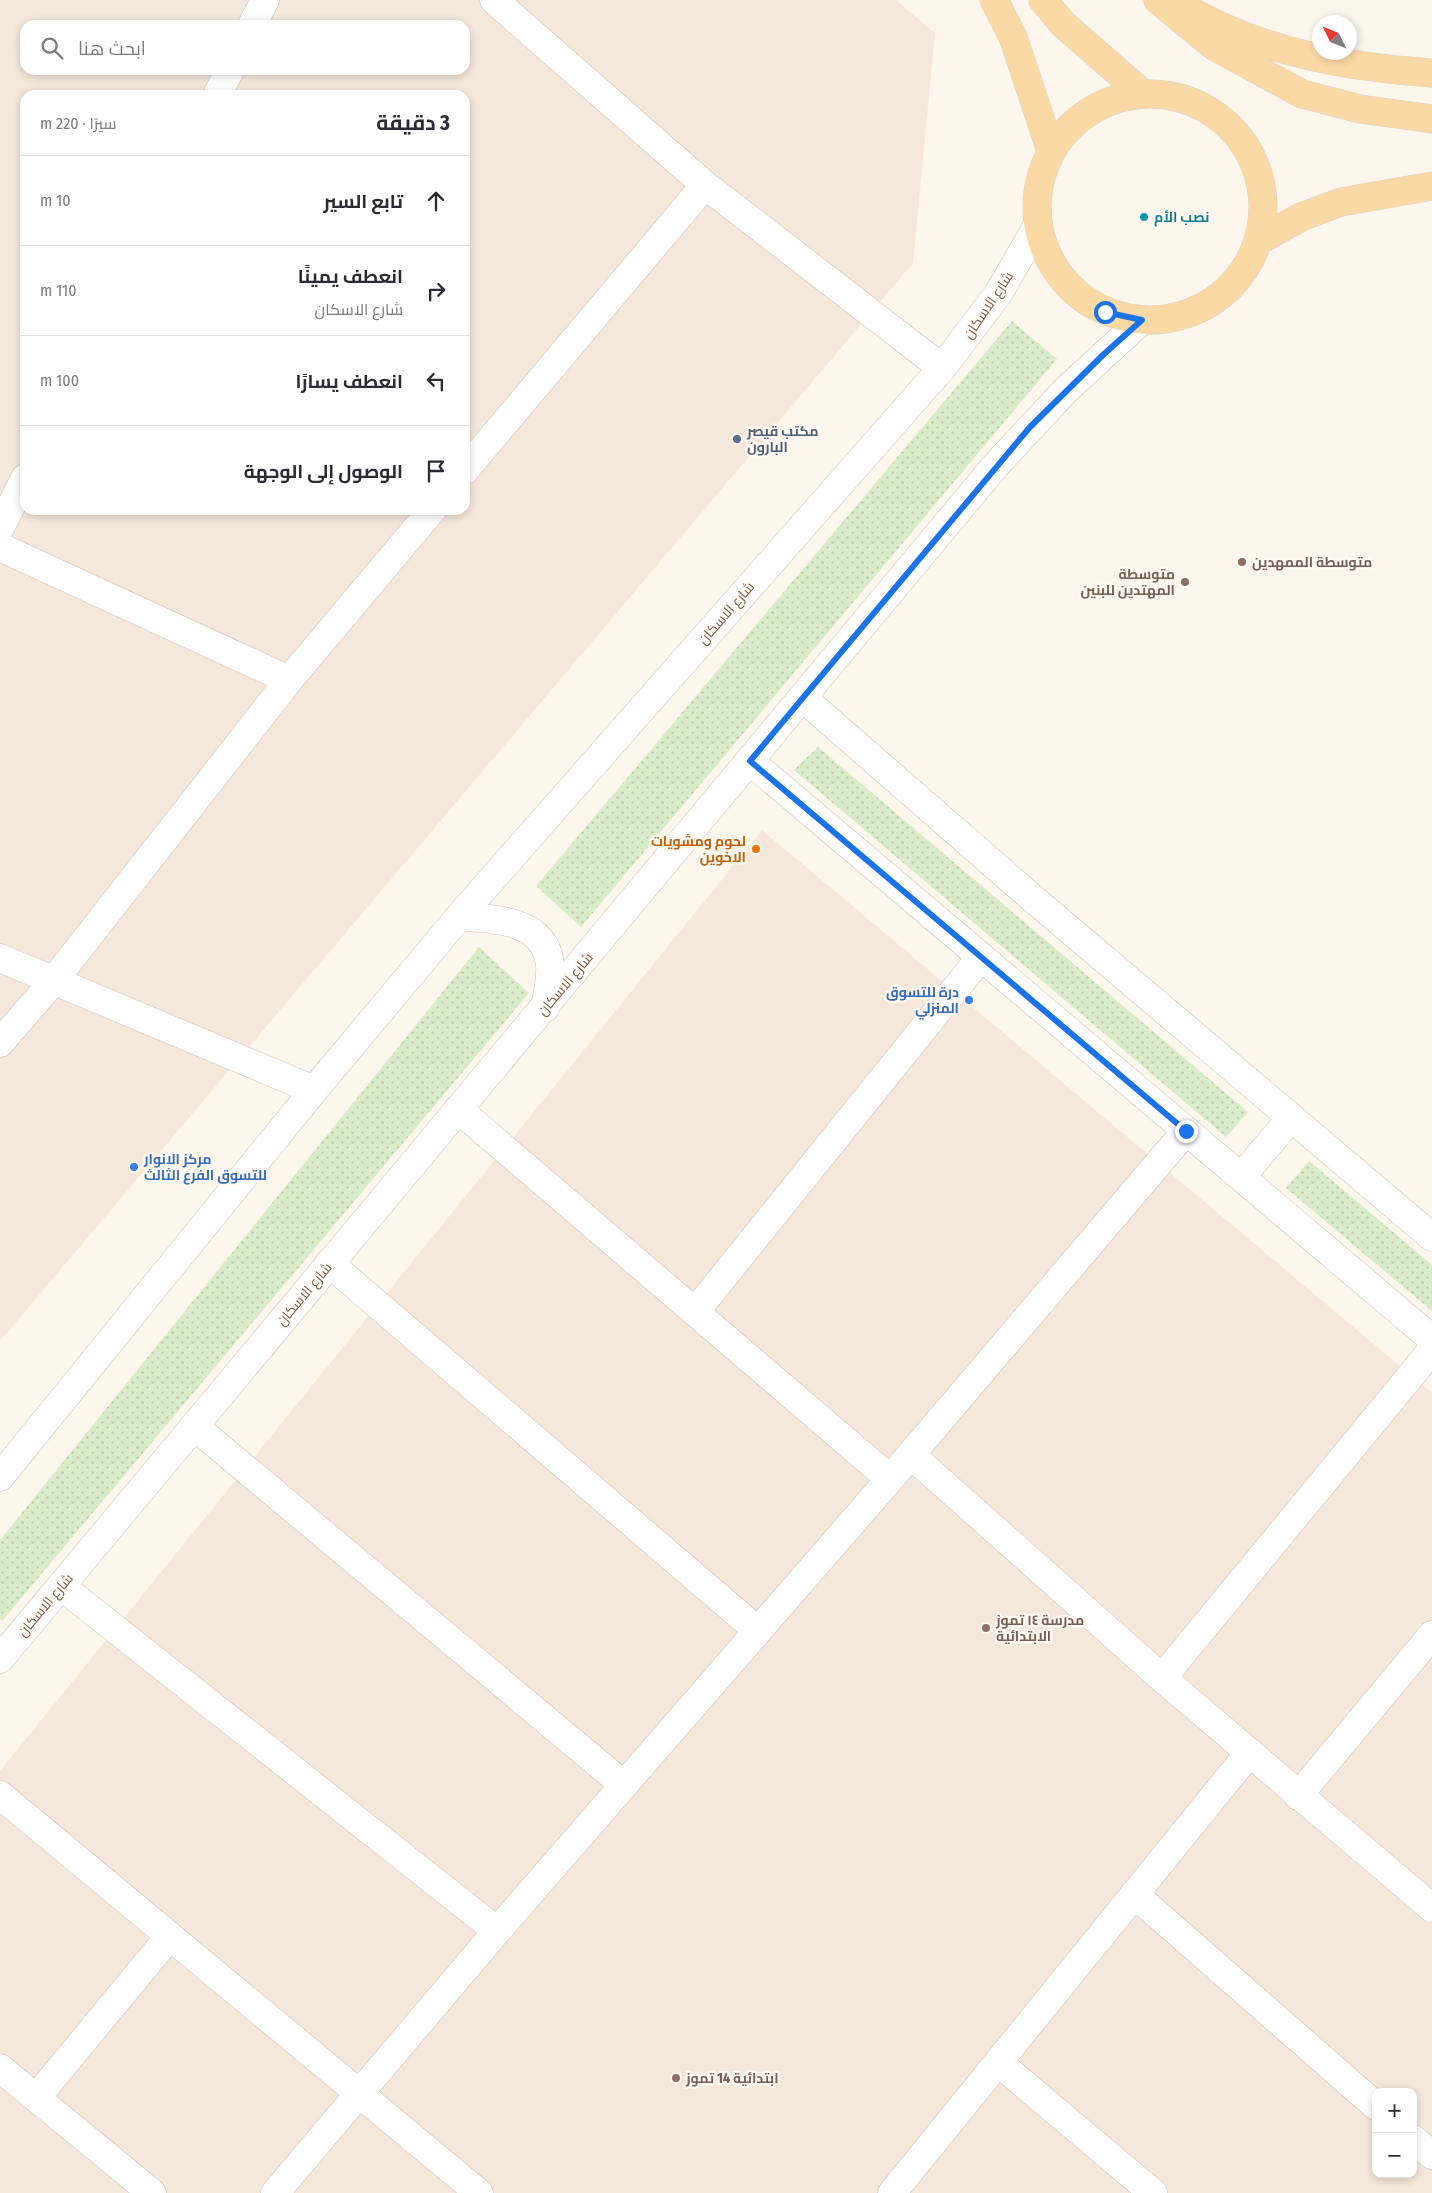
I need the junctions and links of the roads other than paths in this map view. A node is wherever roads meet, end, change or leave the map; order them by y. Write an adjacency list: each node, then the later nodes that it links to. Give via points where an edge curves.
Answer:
1 (494, 0): 12 (street)
2 (994, 0): 11 (main road, via 1013,37)
3 (1043, 0): 9 (main road, via 1063,24)
4 (1158, 0): 10 (main road, via 1214,46 1302,94 1360,109)
5 (1172, 0): 6 (main road, via 1213,24 1258,42 1337,63)
6 (1432, 74)
7 (227, 75): 8 (street)
8 (220, 90)
9 (1142, 93): 11 (main road, via 1106,102 1074,122); 15 (main road, via 1179,97 1195,104 1212,112 1239,136 1257,168 1263,205)
10 (1432, 119)
11 (1051, 151): 14 (main road, via 1041,174 1036,200)
12 (705, 185): 17 (street); 18 (street)
13 (1432, 186): 15 (main road, via 1342,202 1301,217)
14 (1038, 225): 16 (main road, via 1049,261 1073,291 1105,312); 17 (street, شارع الاسكان, via 998,294)
15 (1258, 241): 16 (main road, via 1241,275 1214,300 1180,317)
16 (1142, 320): 24 (street, شارع الاسكان, via 1024,433)
17 (942, 368): 26 (street, شارع الاسكان)
18 (470, 464)
19 (20, 488): 21 (street)
20 (428, 515): 23 (street)
21 (0, 528)
22 (0, 547): 23 (street)
23 (289, 680): 29 (street)
24 (803, 698): 25 (street, شارع الاسكان); 34 (street, via 1031,898)
25 (750, 761): 27 (street); 30 (street, شارع الاسكان)
26 (460, 917): 30 (street, via 511,921 539,939 550,963); 32 (street, شارع الاسكان)
27 (981, 957): 35 (street); 39 (street)
28 (0, 958): 29 (street)
29 (55, 979): 31 (street); 32 (street)
30 (545, 1008): 33 (street, شارع الاسكان)
31 (0, 1043)
32 (314, 1090): 44 (street, شارع الاسكان)
33 (458, 1109): 38 (street, شارع الاسكان); 39 (street)
34 (1291, 1118): 36 (street); 37 (street)
35 (1186, 1131): 36 (street); 43 (street)
36 (1241, 1177): 40 (street)
37 (1432, 1237)
38 (329, 1263): 42 (street, شارع الاسكان); 49 (street)
39 (695, 1312): 45 (street)
40 (1432, 1339)
41 (1432, 1350): 52 (street)
42 (194, 1426): 46 (street, شارع الاسكان); 54 (street)
43 (911, 1456): 45 (street); 52 (street)
44 (0, 1477)
45 (890, 1479): 49 (street)
46 (61, 1586): 47 (street, شارع الاسكان); 59 (street)
47 (27, 1627): 48 (street); 51 (street, شارع الاسكان)
48 (0, 1629)
49 (758, 1631): 54 (street)
50 (1432, 1635): 56 (street)
51 (0, 1659)
52 (1162, 1678): 53 (street)
53 (1250, 1752): 56 (street); 57 (street)
54 (624, 1785): 59 (street)
55 (0, 1795): 60 (street)
56 (1298, 1796): 58 (street)
57 (1134, 1894): 61 (street); 65 (street)
58 (1432, 1908)
59 (497, 1931): 63 (street)
60 (169, 1937): 63 (street); 64 (street)
61 (999, 2063): 71 (street); 72 (street)
62 (0, 2068): 64 (street)
63 (361, 2094): 69 (street); 70 (street)
64 (36, 2098): 68 (street)
65 (1372, 2102)
66 (1417, 2143): 67 (street)
67 (1432, 2156)
68 (152, 2193)
69 (275, 2193)
70 (479, 2193)
71 (892, 2193)
72 (1153, 2193)

